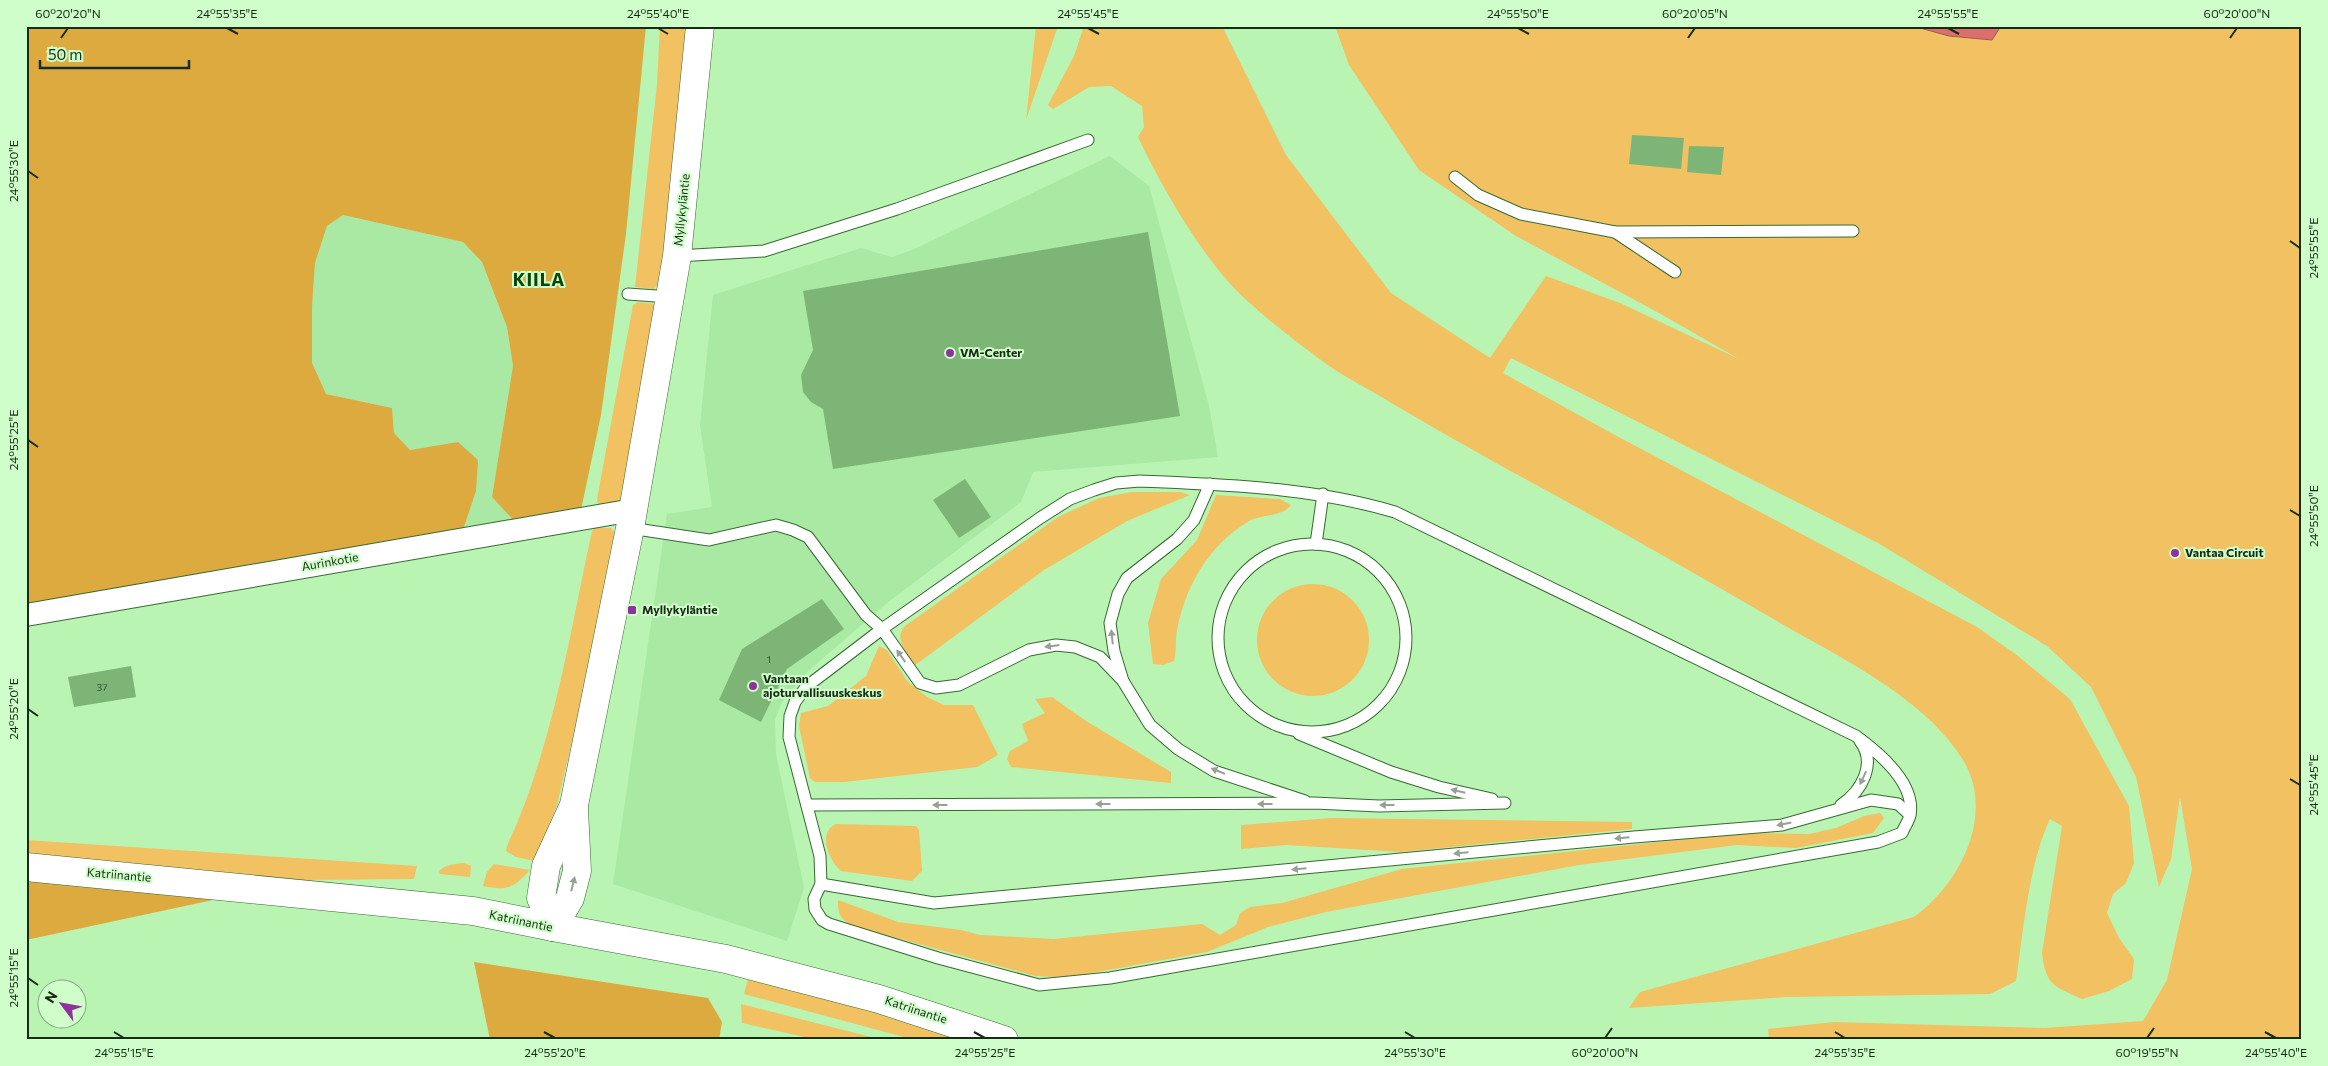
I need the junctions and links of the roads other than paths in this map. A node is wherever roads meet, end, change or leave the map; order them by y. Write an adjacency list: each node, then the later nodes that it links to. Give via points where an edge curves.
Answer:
1 (700, 26): 6 (main road, Myllykyläntie)
2 (1088, 140): 6 (lane, via 897,209 764,251)
3 (1455, 177): 4 (lane, via 1478,195 1521,214)
4 (1615, 232): 5 (lane); 7 (lane)
5 (1853, 232)
6 (677, 256): 9 (main road, Myllykyläntie)
7 (1675, 272)
8 (628, 294): 9 (lane)
9 (670, 298): 12 (main road, Myllykyläntie)
10 (1210, 484): 11 (lane); 15 (lane, via 1124,482 1070,499); 16 (lane, one-way to 10, via 1110,623 1118,594 1127,578 1177,539 1194,520)
11 (1323, 494): 13 (lane); 18 (lane, via 1395,512)
12 (631, 519): 14 (street, Aurinkotie); 15 (lane, via 709,540 776,525 793,530 808,538 866,615); 25 (main road, Myllykyläntie, via 574,804 546,866 541,898)
13 (1316, 544): 17 (lane, via 1273,552 1254,564 1226,599 1220,620 1218,643 1230,685 1261,717); 17 (lane, via 1341,548 1356,555 1382,575 1396,595 1404,618 1406,643 1401,668 1390,690 1374,708 1354,722 1330,730 1306,732)
14 (26, 615)
15 (882, 629): 16 (lane, one-way to 15, via 1100,657 1075,647 1056,645 1029,650 959,685 936,688 920,683); 20 (lane, via 806,687 795,702 790,716 789,738)
16 (1123, 681): 19 (lane, one-way to 16, via 1214,771 1178,749 1150,725)
17 (1282, 727): 19 (lane, via 1391,772 1506,803)
18 (1856, 736): 21 (lane, one-way to 21, via 1866,749 1867,775 1852,798); 22 (lane, via 1881,755 1899,776 1908,796)
19 (1314, 804): 20 (lane, one-way to 20)
20 (808, 805): 24 (lane, via 820,856)
21 (1831, 811): 22 (lane, via 1870,800 1898,804); 24 (lane, one-way to 24, via 1782,826 934,903)
22 (1910, 815): 24 (lane, via 1902,833 1878,842 1110,978 1039,985 829,924 815,909 814,899)
23 (26, 867): 25 (main road, Katriinantie, via 473,911)
24 (821, 884)
25 (553, 928): 26 (main road, Katriinantie, via 726,959 879,999)
26 (1004, 1040)

